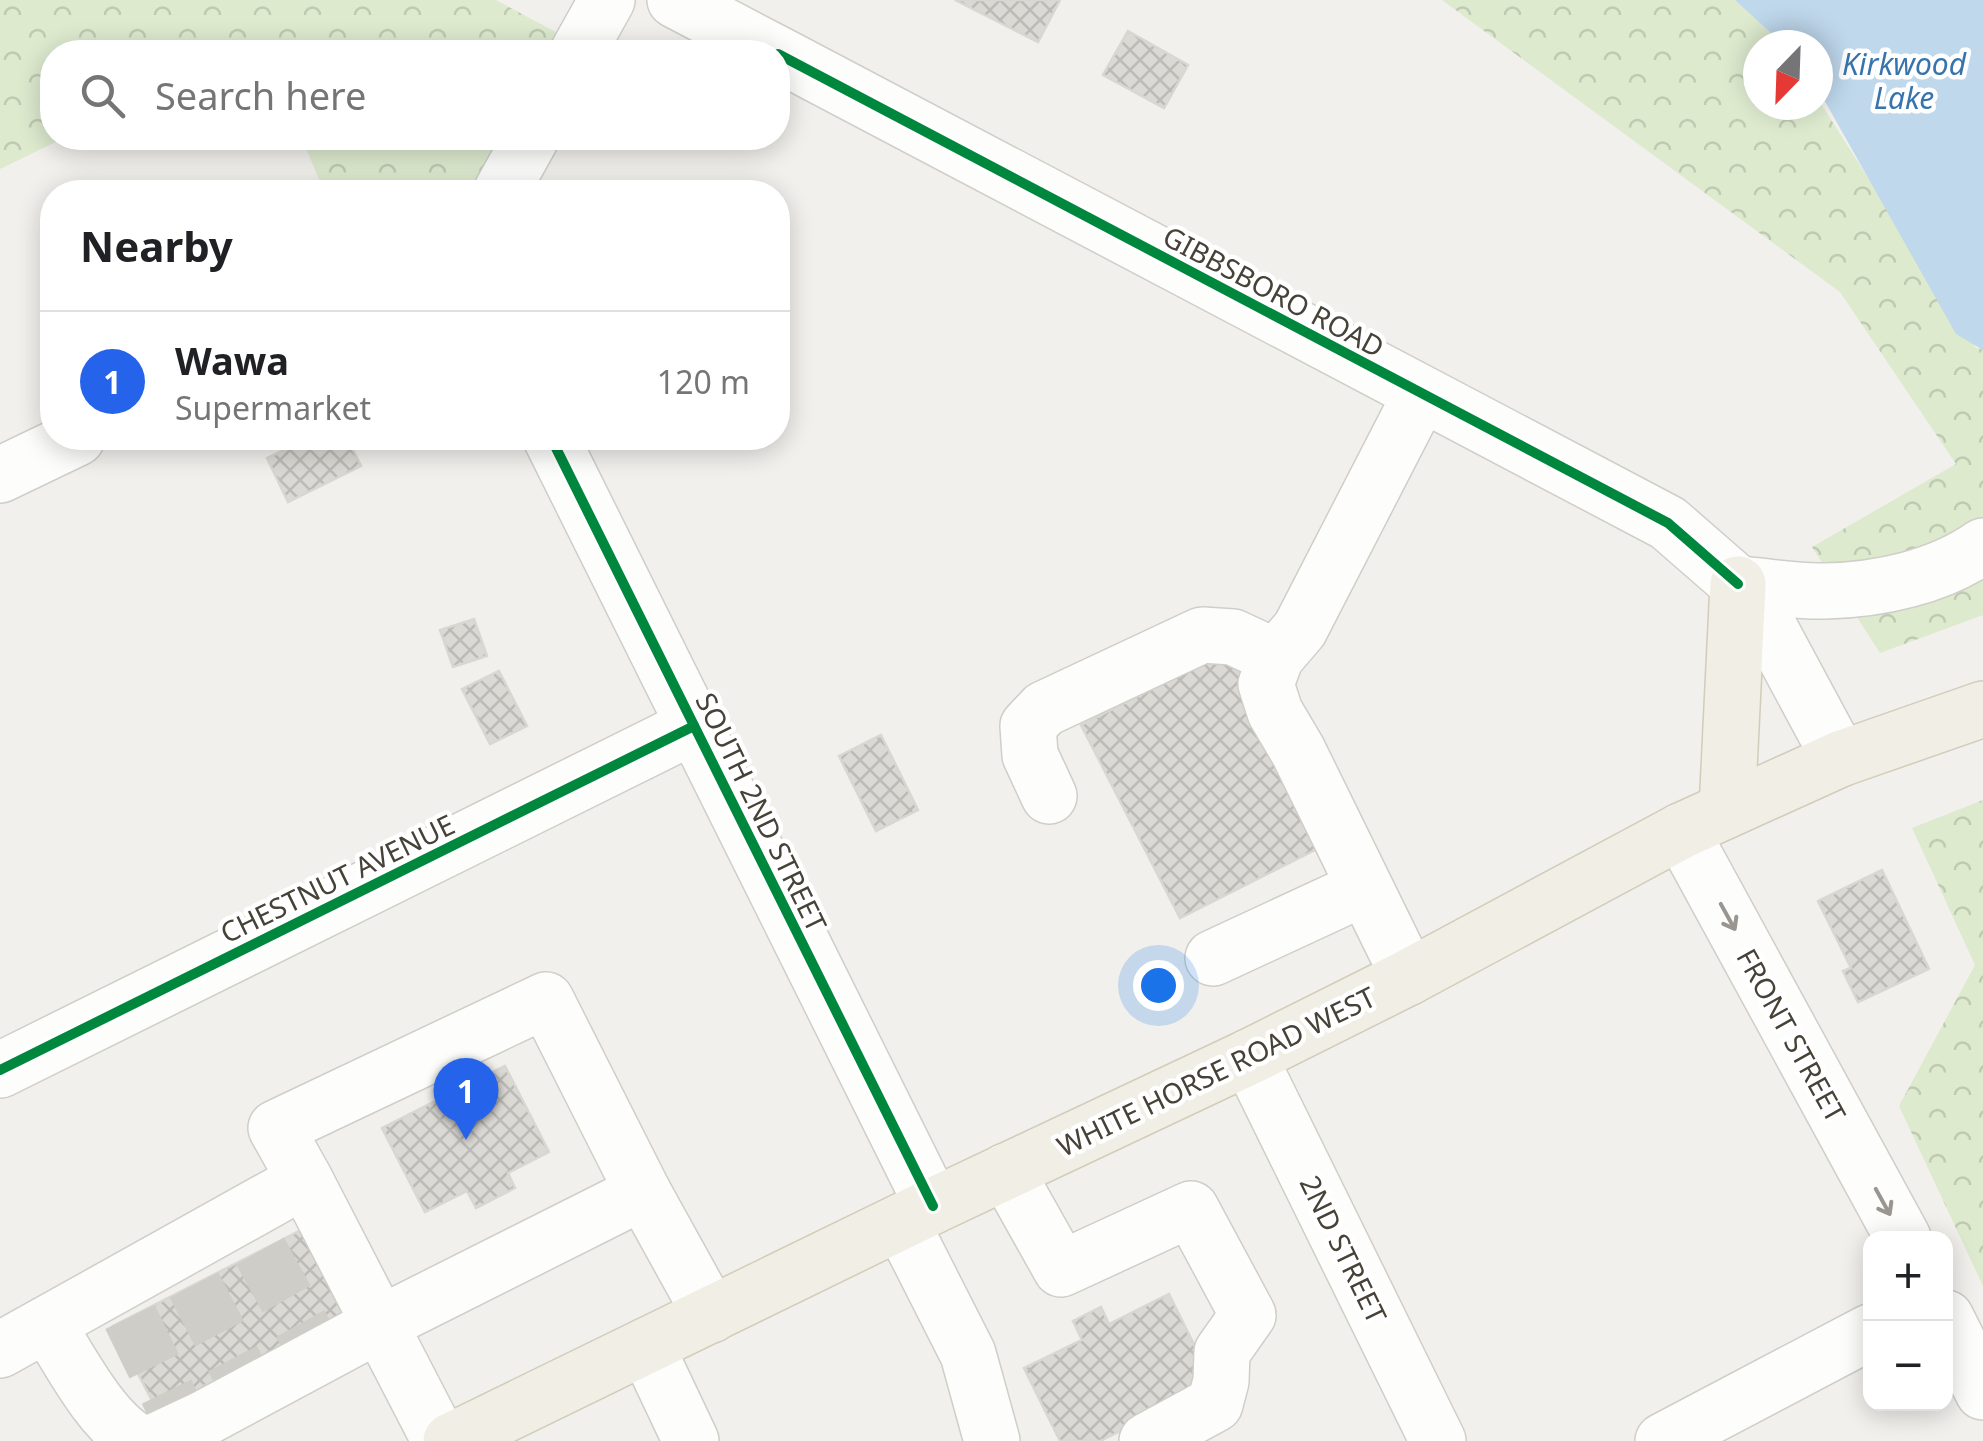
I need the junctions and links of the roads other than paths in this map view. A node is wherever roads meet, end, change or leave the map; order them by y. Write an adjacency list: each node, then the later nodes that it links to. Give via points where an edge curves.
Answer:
1 (607, 0): 3 (street)
2 (675, 0): 4 (street, GIBBSBORO ROAD)
3 (585, 40)
4 (751, 40)
5 (790, 60): 8 (street, GIBBSBORO ROAD)
6 (525, 150): 7 (street)
7 (508, 180)
8 (1422, 394): 13 (street, GIBBSBORO ROAD, via 1668,523); 14 (street, via 1300,629)
9 (52, 450): 11 (street)
10 (557, 450): 16 (street, SOUTH 2ND STREET)
11 (0, 475)
12 (1983, 546): 13 (street, via 1910,581 1824,591)
13 (1738, 584): 17 (street, GIBBSBORO ROAD, via 1768,625); 19 (main road)
14 (1276, 657): 18 (street, via 1232,637 1202,636 1044,709 1028,726 1030,755); 20 (street, via 1266,684 1275,712)
15 (1983, 708): 17 (main road, WHITE HORSE ROAD WEST)
16 (694, 726): 24 (street, CHESTNUT AVENUE); 28 (street, SOUTH 2ND STREET)
17 (1840, 759): 19 (main road, WHITE HORSE ROAD WEST)
18 (1049, 796)
19 (1704, 821): 22 (main road, WHITE HORSE ROAD WEST); 29 (street, FRONT STREET, one-way to 29)
20 (1364, 888): 21 (street); 22 (street)
21 (1213, 958)
22 (1409, 977): 23 (main road, WHITE HORSE ROAD WEST)
23 (1249, 1058): 25 (main road, WHITE HORSE ROAD WEST); 44 (street, 2ND STREET)
24 (0, 1070)
25 (1006, 1172): 28 (main road, WHITE HORSE ROAD WEST); 43 (street, via 1061,1269 1191,1209 1248,1315 1222,1352 1215,1404)
26 (305, 1180): 27 (street, via 276,1128 546,1000); 32 (street, via 250,1233 120,1302); 33 (street)
27 (642, 1192): 30 (street); 33 (street)
28 (917, 1214): 30 (main road, WHITE HORSE ROAD WEST); 42 (street, SOUTH 2ND STREET)
29 (1900, 1231)
30 (710, 1315): 35 (main road, WHITE HORSE ROAD WEST)
31 (1948, 1321): 37 (street)
32 (47, 1324): 36 (street); 38 (street, via 120,1432)
33 (380, 1324): 38 (street, via 312,1345); 39 (street)
34 (1863, 1336): 45 (street)
35 (646, 1346): 40 (main road, WHITE HORSE ROAD WEST); 41 (street)
36 (0, 1350)
37 (1983, 1392)
38 (163, 1428)
39 (440, 1441)
40 (452, 1441)
41 (691, 1441)
42 (992, 1441)
43 (1148, 1441)
44 (1438, 1441)
45 (1663, 1441)

